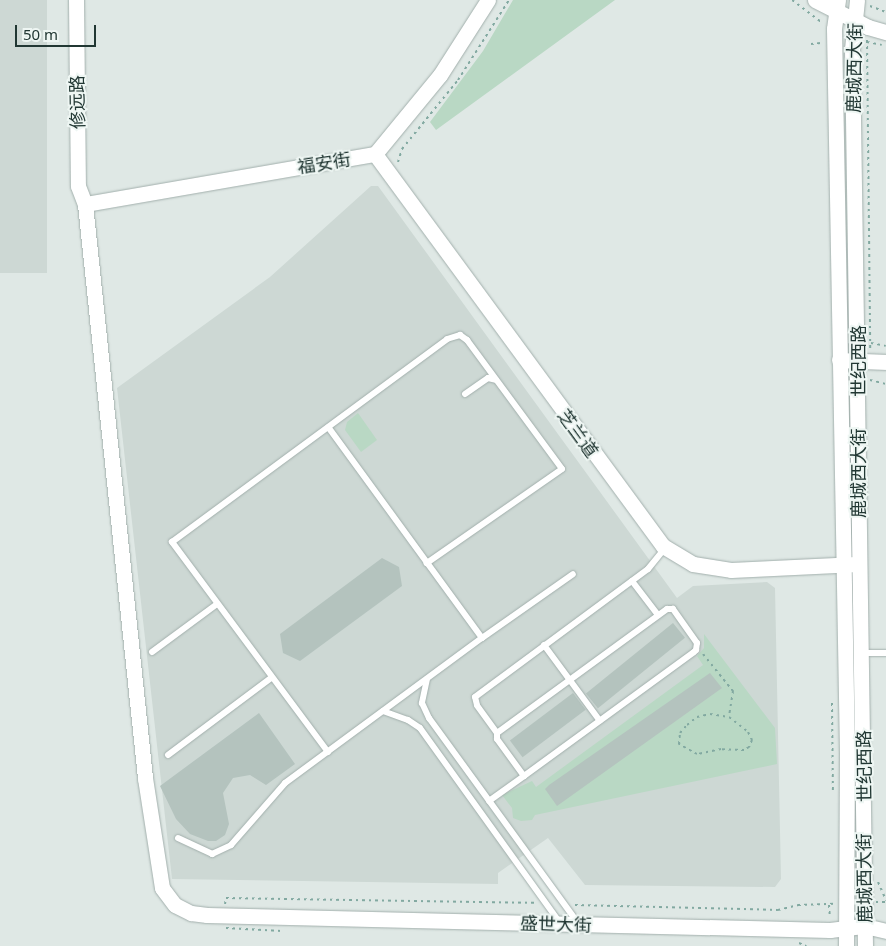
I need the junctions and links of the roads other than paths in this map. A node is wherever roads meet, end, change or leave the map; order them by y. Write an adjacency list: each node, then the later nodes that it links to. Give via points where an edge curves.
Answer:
1 (76, 0): 9 (street, 修远路, via 78,186)
2 (488, 0): 8 (street, 福安街, via 440,76)
3 (815, 0): 5 (street)
4 (864, 3): 6 (street, 鹿城西大街)
5 (837, 6): 6 (street); 10 (street, 鹿城西大街)
6 (861, 24): 7 (street); 11 (street, 鹿城西大街, via 852,49)
7 (886, 32)
8 (375, 154): 9 (street, 福安街); 16 (street, 芝兰道, via 635,512)
9 (84, 204): 40 (street, 修远路, via 144,778)
10 (839, 360): 11 (street); 18 (street, 鹿城西大街)
11 (864, 361): 12 (street); 19 (street, 鹿城西大街)
12 (886, 362)
13 (497, 381): 14 (lane, via 488,378); 15 (lane, via 467,340 456,335); 17 (lane, via 562,470)
14 (464, 394)
15 (328, 427): 17 (lane); 22 (lane, via 172,542)
16 (665, 548): 18 (street, 芝兰道, via 693,564 731,570); 21 (lane, via 648,569)
17 (427, 563): 24 (lane)
18 (842, 563): 19 (street, 芝兰道); 43 (street, 鹿城西大街, via 847,754)
19 (860, 564): 28 (street, 鹿城西大街)
20 (573, 574): 24 (lane)
21 (632, 581): 23 (lane); 25 (lane)
22 (217, 604): 26 (lane); 29 (lane)
23 (658, 615): 31 (lane); 33 (lane, via 672,609 698,648)
24 (482, 638): 30 (lane)
25 (544, 645): 31 (lane); 34 (lane, via 475,696 477,705)
26 (152, 652)
27 (886, 652): 28 (lane)
28 (861, 653): 44 (street, 鹿城西大街)
29 (271, 678): 35 (lane); 36 (lane)
30 (427, 679): 32 (lane); 38 (lane, via 422,696 424,709)
31 (570, 679): 33 (lane); 34 (lane)
32 (383, 712): 35 (lane); 41 (lane, via 408,720 420,728)
33 (600, 720): 37 (lane)
34 (497, 733): 37 (lane, via 497,739)
35 (328, 752): 39 (lane, via 273,794 231,846 220,852 202,852)
36 (168, 755)
37 (524, 776): 38 (lane)
38 (489, 801): 42 (lane)
39 (178, 838)
40 (162, 888): 41 (street, 盛世大街, via 174,904 191,913)
41 (562, 925): 42 (street, 盛世大街)
42 (579, 925): 43 (street, 盛世大街, via 830,930)
43 (846, 926): 44 (street, 盛世大街); 46 (street, 鹿城西大街)
44 (865, 926): 45 (street, 盛世大街); 47 (street, 鹿城西大街)
45 (886, 931)
46 (846, 946)
47 (865, 946)

